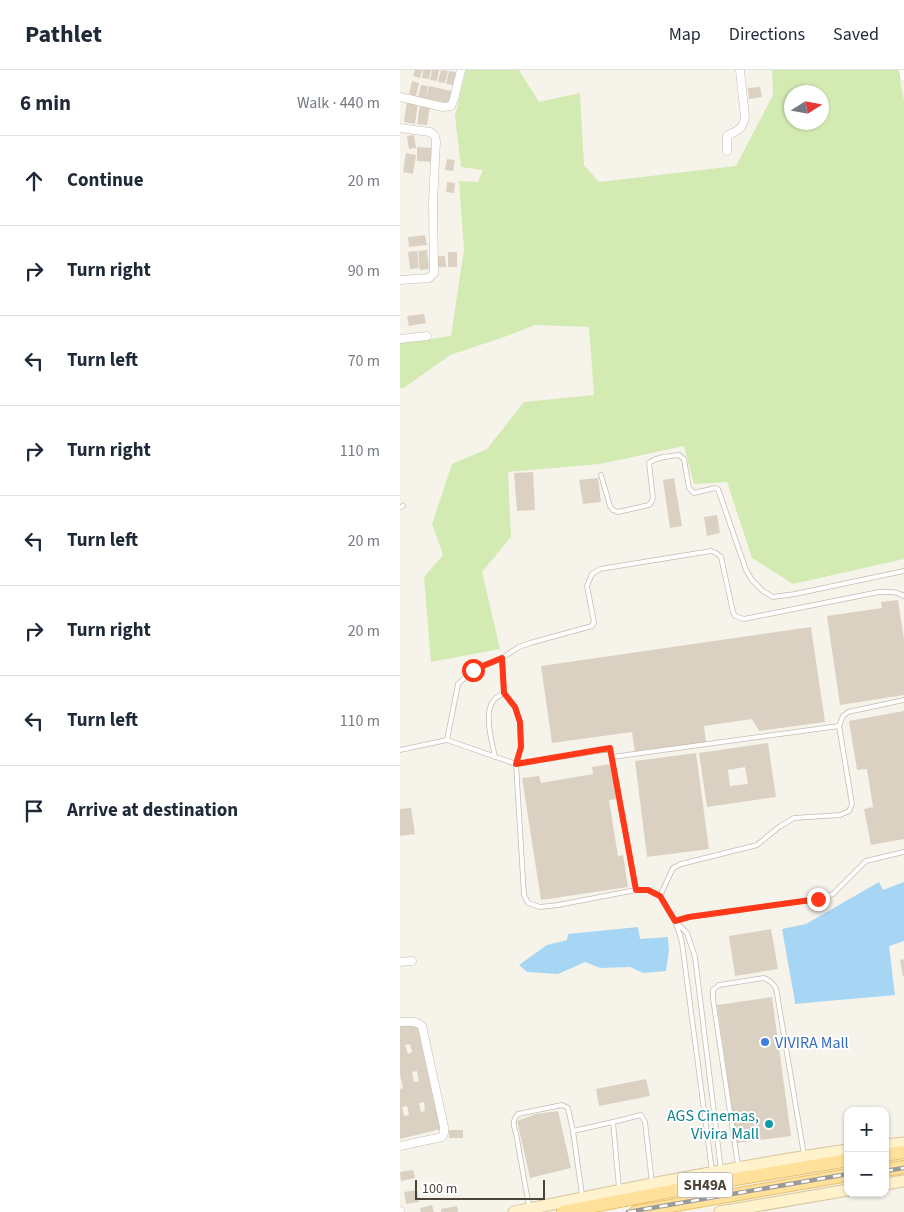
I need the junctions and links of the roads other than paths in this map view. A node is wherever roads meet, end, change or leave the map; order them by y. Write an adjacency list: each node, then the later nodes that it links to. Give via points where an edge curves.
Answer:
1 (461, 70): 5 (street, via 451,106)
2 (740, 70): 7 (street, via 745,117 737,131 727,136)
3 (903, 70): 4 (street)
4 (904, 77)
5 (400, 97)
6 (400, 128): 8 (street, via 430,132 436,142 434,273 428,278)
7 (727, 151)
8 (400, 280)
9 (427, 336): 10 (street)
10 (400, 339)
11 (601, 475): 12 (lane, via 613,510 618,512 649,505 653,498 648,463 654,459 682,456 689,488 694,493 718,488 746,570 752,580 773,597)
12 (904, 571)
13 (904, 596): 14 (lane, via 879,592 744,620 733,612 721,557 716,552 702,553 600,569 592,574 587,586 592,626 530,643)
14 (502, 658): 15 (lane); 18 (lane, via 473,670 458,684)
15 (504, 693): 20 (lane, via 493,700 488,714); 22 (lane, via 515,707 520,722 521,747)
16 (904, 700): 17 (lane, via 848,712)
17 (839, 726): 21 (lane); 25 (lane, via 852,804 848,811 840,815 794,818 757,844 681,864 673,868)
18 (447, 740): 19 (lane); 20 (lane)
19 (400, 750)
20 (495, 757): 22 (lane)
21 (612, 757): 22 (lane, via 610,748); 24 (lane)
22 (516, 764): 24 (lane, via 524,895 528,903 540,907 558,905)
23 (904, 852): 26 (lane, via 866,861 833,894 818,899)
24 (636, 890): 25 (lane, via 648,890)
25 (660, 896): 26 (lane)
26 (675, 921): 44 (lane, via 682,943); 44 (lane, via 687,933 695,957)
27 (412, 961): 28 (street)
28 (400, 962)
29 (400, 1022): 34 (street, via 413,1021 422,1026 444,1127 442,1136)
30 (613, 1122): 31 (lane); 47 (lane, via 641,1115 643,1118); 48 (lane)
31 (573, 1130): 51 (lane); 53 (lane, via 569,1110 562,1105 518,1114 514,1119)
32 (904, 1143): 33 (street)
33 (889, 1145)
34 (400, 1146)
35 (844, 1151): 38 (street)
36 (904, 1152): 37 (main road)
37 (889, 1154)
38 (804, 1156): 41 (street); 41 (lane, via 776,988 764,978 719,985 713,990 713,999)
39 (844, 1161): 44 (main road, SH49A)
40 (904, 1167): 42 (main road)
41 (738, 1168): 44 (street)
42 (889, 1169)
43 (844, 1176): 52 (main road, SH49A)
44 (714, 1179): 47 (street); 50 (main road, SH49A); 52 (main road)
45 (904, 1181): 46 (street)
46 (889, 1183)
47 (652, 1184): 48 (street)
48 (619, 1190): 51 (street)
49 (844, 1191): 58 (street)
50 (670, 1192): 51 (main road, SH49A); 54 (main road)
51 (583, 1203): 53 (street); 56 (main road, SH49A)
52 (704, 1206): 54 (main road, SH49A)
53 (530, 1209): 55 (street)
54 (673, 1209): 57 (main road, SH49A)
55 (514, 1212)
56 (563, 1212)
57 (636, 1212)
58 (720, 1212)

